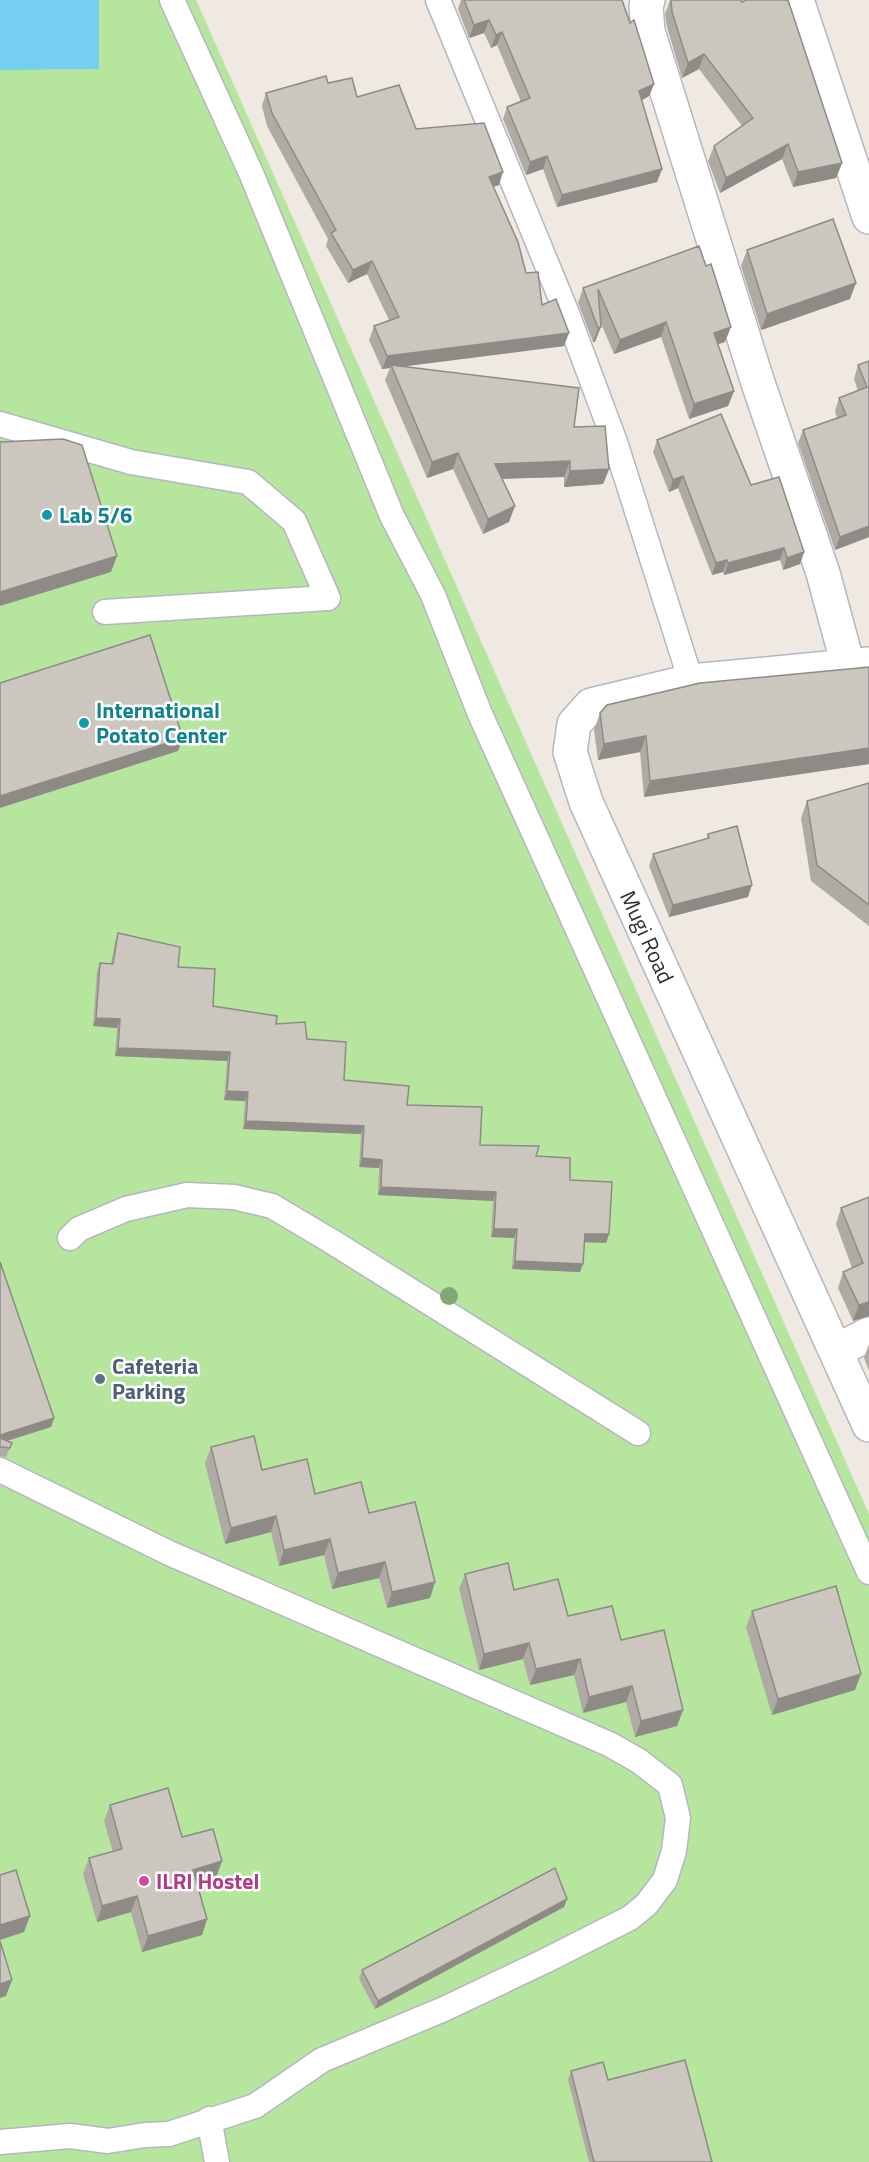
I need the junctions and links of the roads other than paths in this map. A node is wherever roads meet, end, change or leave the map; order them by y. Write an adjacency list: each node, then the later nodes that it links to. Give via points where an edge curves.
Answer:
1 (172, 0): 16 (lane, via 251,173 392,516 434,596 480,714)
2 (438, 0): 9 (lane, via 611,431)
3 (648, 0): 8 (street, via 648,32 757,380 823,573)
4 (797, 0): 5 (street)
5 (869, 217)
6 (0, 424): 7 (lane, via 131,462 248,482 294,521 328,598)
7 (105, 612)
8 (859, 664): 9 (street, Mugi Road)
9 (691, 681): 12 (street, Mugi Road, via 591,705 574,724 570,752 586,802)
10 (70, 1238): 14 (lane, via 79,1229 126,1209 187,1195 234,1197 272,1206)
11 (869, 1334): 12 (street)
12 (836, 1351): 13 (street, Mugi Road)
13 (869, 1425)
14 (638, 1433)
15 (0, 1470): 17 (lane, via 170,1553 609,1744 670,1785 678,1818 674,1851 665,1880 630,1918 444,2009 322,2060 255,2106)
16 (869, 1572)
17 (209, 2119): 18 (lane, via 169,2134 108,2140 70,2136); 19 (lane)
18 (0, 2142)
19 (217, 2162)

